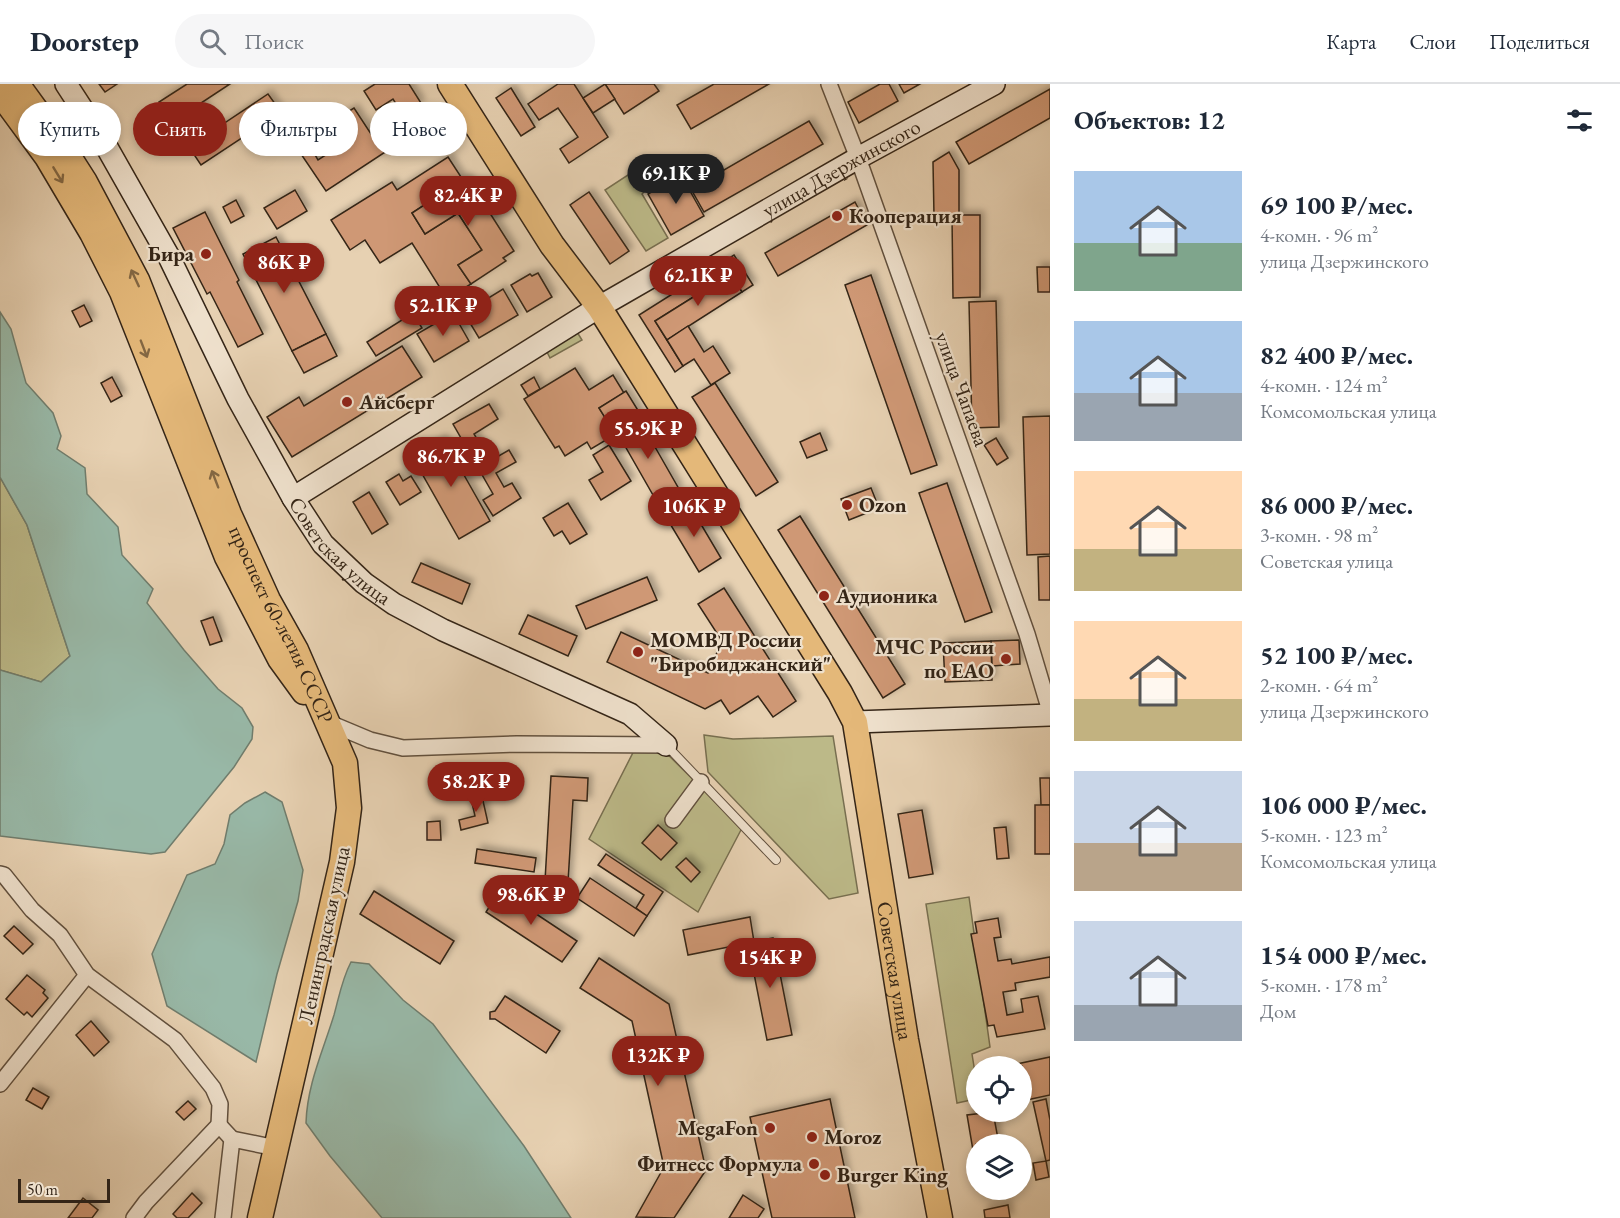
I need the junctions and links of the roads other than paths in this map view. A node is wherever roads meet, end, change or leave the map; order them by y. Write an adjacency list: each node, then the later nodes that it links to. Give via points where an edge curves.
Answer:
1 (17, 84): 10 (main road, проспект 60-летия СССР, one-way to 1, via 136,280 85,182)
2 (66, 84): 9 (main road, Советская улица, via 169,257 238,399)
3 (450, 84): 8 (main road, Советская улица, via 552,245)
4 (829, 84): 7 (street, улица Чапаева)
5 (994, 84): 7 (main road, улица Дзержинского)
6 (0, 93): 10 (main road, проспект 60-летия СССР, one-way to 10, via 47,157 92,233 122,292)
7 (858, 158): 8 (main road, улица Дзержинского); 11 (street, улица Чапаева, via 1027,634)
8 (599, 308): 9 (main road, улица Дзержинского); 14 (main road, Советская улица)
9 (292, 498): 15 (main road, Советская улица, via 323,544 364,583 394,604 630,714)
10 (220, 518): 13 (main road, проспект 60-летия СССР, via 296,650)
11 (1050, 711)
12 (1050, 716): 14 (main road)
13 (327, 722): 15 (street, via 402,748); 24 (main road, Ленинградская улица, via 345,763 349,808 342,862)
14 (855, 722): 28 (main road, Советская улица, via 906,1040)
15 (666, 745): 16 (lane, Советская улица)
16 (701, 782): 17 (street); 18 (lane, Советская улица)
17 (673, 820)
18 (776, 860)
19 (0, 874): 20 (street, via 60,935)
20 (87, 975): 21 (street); 22 (street, via 175,1040 213,1088 220,1104)
21 (0, 1084)
22 (219, 1125): 23 (street); 25 (street)
23 (232, 1139): 24 (street); 26 (street)
24 (276, 1148): 27 (main road, Ленинградская улица)
25 (134, 1218)
26 (223, 1218)
27 (260, 1218)
28 (940, 1218)

